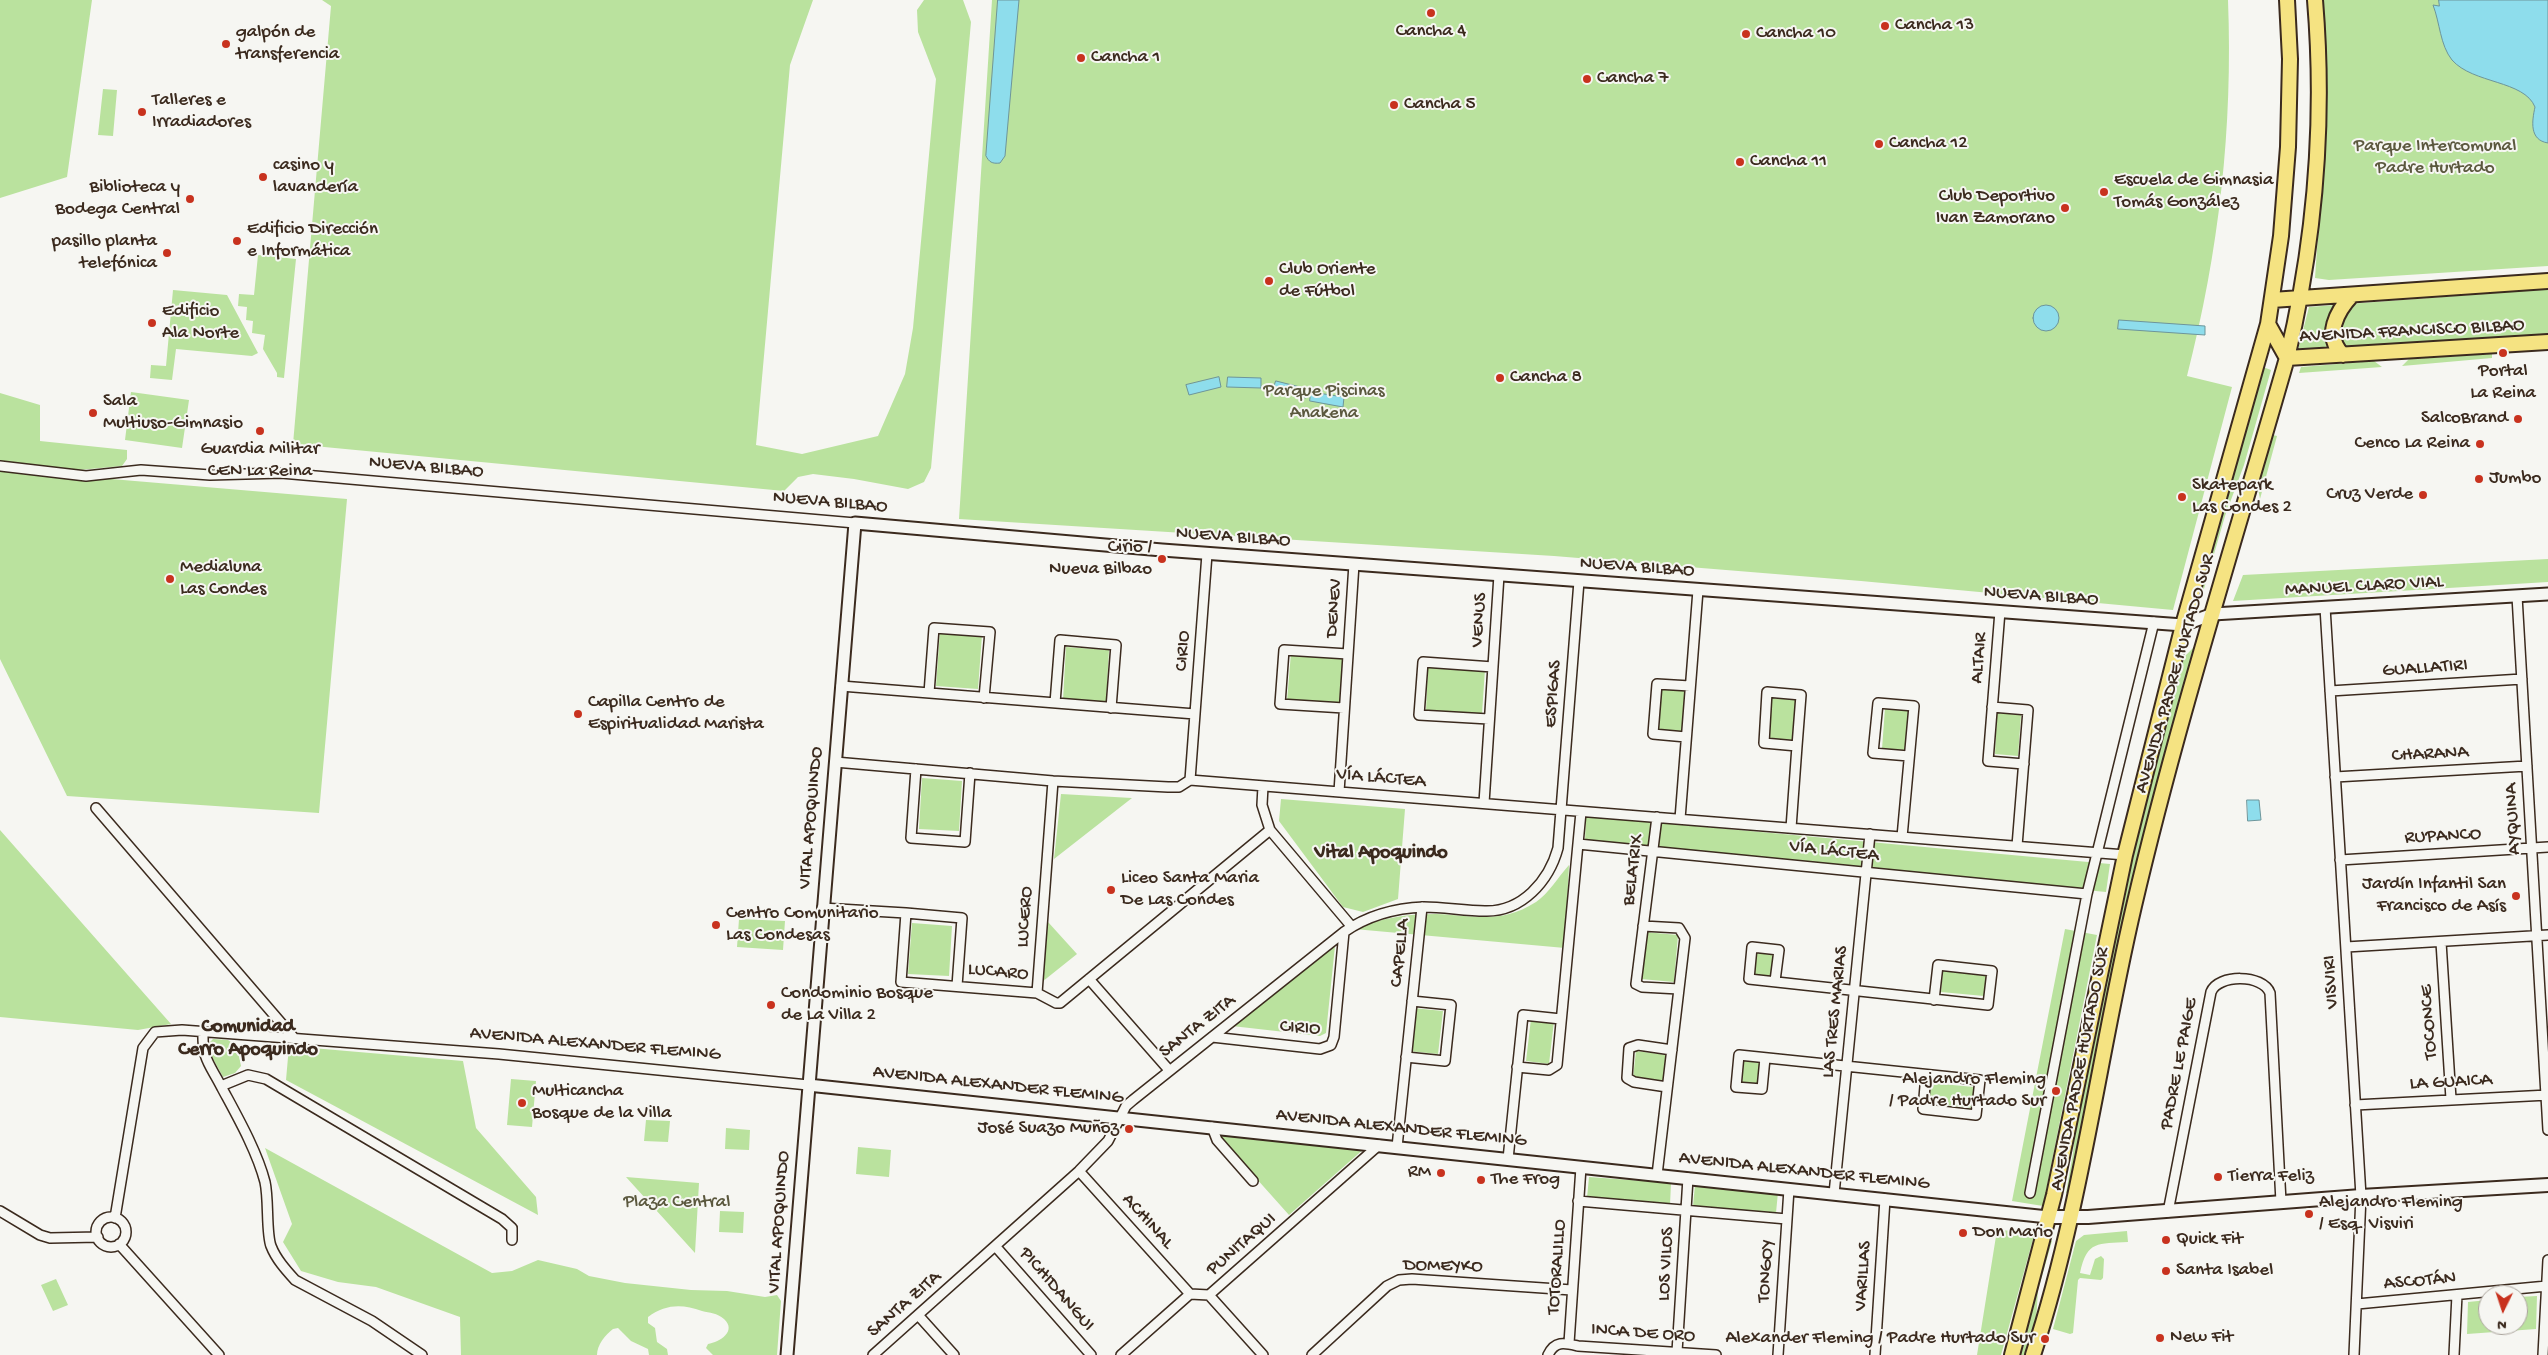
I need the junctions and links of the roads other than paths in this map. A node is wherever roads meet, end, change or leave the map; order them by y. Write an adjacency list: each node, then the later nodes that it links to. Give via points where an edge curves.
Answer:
1 (2287, 0): 6 (main road, AVENIDA PADRE HURTADO SUR, via 2290,67 2288,147)
2 (2315, 0): 5 (main road, AVENIDA PADRE HURTADO SUR, via 2317,136 2312,217)
3 (2548, 281): 4 (main road)
4 (2352, 295): 5 (main road); 9 (main road, via 2339,312 2334,326 2334,340)
5 (2302, 297): 6 (main road); 10 (main road, AVENIDA PADRE HURTADO SUR)
6 (2272, 300): 7 (main road, AVENIDA PADRE HURTADO SUR)
7 (2268, 324): 10 (main road, AVENIDA FRANCISCO BILBAO); 24 (main road, AVENIDA PADRE HURTADO SUR)
8 (2548, 342): 9 (main road, AVENIDA FRANCISCO BILBAO)
9 (2344, 355): 10 (main road, AVENIDA FRANCISCO BILBAO)
10 (2287, 358): 22 (main road, AVENIDA PADRE HURTADO SUR)
11 (0, 466): 12 (street, NUEVA BILBAO, via 86,476 141,470 210,475 281,472)
12 (854, 523): 13 (street, NUEVA BILBAO); 28 (street, VITAL APOQUINDO)
13 (1207, 554): 14 (street, NUEVA BILBAO); 37 (street, CIRIO)
14 (1354, 564): 15 (street, NUEVA BILBAO); 25 (street, DENEV)
15 (1499, 575): 16 (street, NUEVA BILBAO); 26 (street, VENUS)
16 (1579, 581): 17 (street, NUEVA BILBAO); 54 (street, ESPIGAS)
17 (1698, 590): 21 (street, NUEVA BILBAO); 29 (street)
18 (2548, 594): 19 (street, MANUEL CLARO VIAL)
19 (2517, 596): 20 (street, MANUEL CLARO VIAL); 27 (street, AYQUINA)
20 (2325, 607): 22 (street, MANUEL CLARO VIAL); 30 (street, VISVIRI)
21 (2000, 611): 23 (street, NUEVA BILBAO); 36 (street, ALTAIR)
22 (2214, 614): 24 (street, MANUEL CLARO VIAL); 131 (main road, AVENIDA PADRE HURTADO SUR, via 2163,785)
23 (2154, 622): 24 (street, NUEVA BILBAO); 67 (street, AVENIDA PADRE HURTADO SUR)
24 (2183, 625): 68 (main road, AVENIDA PADRE HURTADO SUR)
25 (1348, 654): 35 (street, DENEV); 35 (street, DENEV, via 1284,650 1280,704)
26 (1493, 667): 38 (street, VENUS); 38 (street, VENUS, via 1423,662 1419,715)
27 (2522, 679): 30 (street, GUALLATIRI); 44 (street, AYQUINA)
28 (841, 686): 31 (street); 42 (street, VITAL APOQUINDO)
29 (1690, 686): 39 (street); 39 (street, via 1656,684 1653,734)
30 (2330, 691): 47 (street, VISVIRI)
31 (928, 693): 32 (street); 32 (street, via 934,628 990,632)
32 (984, 698): 33 (street)
33 (1055, 703): 34 (street); 34 (street, via 1060,640 1116,645)
34 (1111, 708): 37 (street)
35 (1344, 708): 51 (street, DENEV)
36 (1992, 708): 43 (street, ALTAIR, via 1988,761); 43 (street, ALTAIR, via 2028,710)
37 (1195, 714): 48 (street, CIRIO)
38 (1489, 719): 52 (street, VENUS)
39 (1686, 737): 57 (street)
40 (1797, 746): 40 (street, VÍA LÁCTEA, via 1764,743 1767,692 1801,695); 58 (street, VÍA LÁCTEA)
41 (1910, 756): 41 (street, VÍA LÁCTEA, via 1873,753 1878,703 1914,706); 61 (street, VÍA LÁCTEA)
42 (834, 762): 45 (street, VÍA LÁCTEA); 73 (street, VITAL APOQUINDO)
43 (2024, 764): 63 (street, ALTAIR)
44 (2527, 766): 47 (street, CHARANA); 65 (street, AYQUINA)
45 (916, 769): 46 (street, VÍA LÁCTEA); 46 (street, via 911,838 965,842)
46 (970, 773): 49 (street, VÍA LÁCTEA)
47 (2336, 777): 69 (street, VISVIRI)
48 (1190, 780): 49 (street, VÍA LÁCTEA, via 1179,787); 50 (street, VÍA LÁCTEA)
49 (1053, 781): 86 (street, LUCERO)
50 (1264, 786): 51 (street, VÍA LÁCTEA); 59 (street, via 1262,805)
51 (1339, 792): 52 (street, VÍA LÁCTEA)
52 (1484, 804): 54 (street, VÍA LÁCTEA)
53 (96, 808): 93 (street)
54 (1562, 810): 55 (street, VÍA LÁCTEA); 72 (street, SANTA ZITA, via 1558,848 1552,866 1541,884 1525,898 1486,912)
55 (1581, 812): 56 (street, VÍA LÁCTEA); 62 (street)
56 (1658, 817): 57 (street, VÍA LÁCTEA); 66 (street, BELATRIX)
57 (1680, 819): 58 (street, VÍA LÁCTEA)
58 (1792, 828): 60 (street, VÍA LÁCTEA)
59 (1270, 830): 76 (street); 81 (street)
60 (1870, 834): 61 (street, VÍA LÁCTEA); 70 (street, LAS TRES MARIAS)
61 (1902, 837): 63 (street, VÍA LÁCTEA)
62 (1578, 844): 66 (street, VÍA LÁCTEA); 90 (street)
63 (2017, 846): 67 (street, VÍA LÁCTEA)
64 (2548, 847): 65 (street, RUPANCO)
65 (2532, 848): 69 (street, RUPANCO); 78 (street, AYQUINA)
66 (1653, 851): 70 (street, VÍA LÁCTEA); 75 (street, BELATRIX)
67 (2096, 852): 68 (street, VÍA LÁCTEA); 71 (street, AVENIDA PADRE HURTADO SUR)
68 (2125, 855): 129 (main road, AVENIDA PADRE HURTADO SUR)
69 (2340, 860): 80 (street, VISVIRI)
70 (1866, 872): 71 (street, VÍA LÁCTEA); 85 (street, LAS TRES MARIAS)
71 (2087, 894): 120 (street, AVENIDA PADRE HURTADO SUR)
72 (1422, 907): 76 (street, SANTA ZITA, via 1390,912); 88 (street, CAPELLA)
73 (822, 908): 74 (street, LUCARO); 101 (street, VITAL APOQUINDO)
74 (906, 913): 83 (street, LUCARO, via 962,918); 83 (street, LUCARO, via 901,982)
75 (1643, 926): 84 (street, BELATRIX, via 1679,928 1685,938); 84 (street, BELATRIX, via 1636,984)
76 (1348, 930): 92 (street, SANTA ZITA); 92 (street, CIRIO, via 1331,1045 1320,1049)
77 (2548, 935): 78 (street)
78 (2537, 936): 79 (street); 89 (street, AYQUINA)
79 (2441, 942): 80 (street); 105 (street, TOCONCE)
80 (2346, 947): 106 (street, VISVIRI)
81 (1089, 979): 86 (street, via 1060,1003); 99 (street)
82 (1775, 982): 82 (street, via 1748,978 1752,947 1779,950); 85 (street)
83 (957, 986): 86 (street, LUCARO)
84 (1679, 989): 94 (street, BELATRIX)
85 (1854, 990): 87 (street); 97 (street, LAS TRES MARIAS)
86 (1037, 993)
87 (1934, 1000): 87 (street, via 1938,965 1992,971 1988,1006)
88 (1412, 1001): 95 (street, CAPELLA); 95 (street, CAPELLA, via 1451,1005 1445,1061)
89 (2545, 1018): 104 (street, AYQUINA)
90 (1561, 1019): 98 (street, via 1557,1065 1549,1070); 98 (street, via 1523,1015)
91 (203, 1031): 93 (street, AVENIDA ALEXANDER FLEMING); 102 (street, via 202,1051); 130 (street, AVENIDA ALEXANDER FLEMING, via 155,1032 145,1042)
92 (1212, 1037): 99 (street, SANTA ZITA)
93 (294, 1038): 101 (street, AVENIDA ALEXANDER FLEMING, via 499,1054)
94 (1672, 1050): 103 (street, BELATRIX); 103 (street, via 1638,1045 1629,1048 1627,1078)
95 (1406, 1057): 111 (street, CAPELLA)
96 (1765, 1058): 96 (street, via 1739,1055 1736,1086 1762,1089); 97 (street)
97 (1846, 1066): 100 (street); 121 (street, LAS TRES MARIAS)
98 (1517, 1067): 112 (street)
99 (1169, 1070): 107 (street, SANTA ZITA, via 1126,1106)
100 (1926, 1074): 100 (street, via 1923,1109 1976,1115 1980,1080)
101 (808, 1085): 107 (street, AVENIDA ALEXANDER FLEMING); 151 (street, VITAL APOQUINDO)
102 (221, 1086): 134 (street, via 248,1075 266,1079 502,1219 512,1228); 150 (street, via 258,1161 268,1197 270,1245 286,1270 295,1280 372,1322)
103 (1667, 1087): 115 (street, BELATRIX)
104 (2547, 1095): 105 (street, LA GUAICA); 109 (street, AYQUINA)
105 (2451, 1099): 106 (street, LA GUAICA)
106 (2355, 1105): 122 (street, VISVIRI)
107 (1120, 1118): 108 (street, AVENIDA ALEXANDER FLEMING); 114 (street, SANTA ZITA, via 1108,1141)
108 (1212, 1127): 110 (street, AVENIDA ALEXANDER FLEMING); 117 (street, via 1216,1140)
109 (2548, 1130)
110 (1379, 1145): 111 (street, AVENIDA ALEXANDER FLEMING); 141 (street, PUNITAQUI)
111 (1397, 1147): 112 (street, AVENIDA ALEXANDER FLEMING)
112 (1508, 1159): 113 (street, AVENIDA ALEXANDER FLEMING)
113 (1581, 1167): 115 (street, AVENIDA ALEXANDER FLEMING); 124 (street, TOTORALILLO)
114 (1079, 1171): 136 (street, SANTA ZITA); 140 (street, ACHINAL)
115 (1657, 1175): 116 (street, AVENIDA ALEXANDER FLEMING)
116 (1688, 1178): 119 (street, AVENIDA ALEXANDER FLEMING); 126 (street, LOS VILOS)
117 (1253, 1181)
118 (2548, 1185): 122 (main road, AVENIDA ALEXANDER FLEMING)
119 (1789, 1189): 121 (street, AVENIDA ALEXANDER FLEMING); 132 (street, TONGOY)
120 (2030, 1193)
121 (1834, 1194): 123 (street, AVENIDA ALEXANDER FLEMING)
122 (2361, 1196): 125 (main road, AVENIDA ALEXANDER FLEMING); 143 (street, VISVIRI)
123 (1885, 1200): 129 (street, AVENIDA ALEXANDER FLEMING); 161 (street, VARILLAS)
124 (1578, 1201): 126 (street); 139 (street, TOTORALILLO)
125 (2281, 1202): 128 (main road, AVENIDA ALEXANDER FLEMING); 128 (street, PADRE LE PAIGE, via 2270,993 2267,986 2258,981 2226,981 2214,986 2210,997)
126 (1686, 1210): 132 (street); 146 (street, LOS VILOS)
127 (0, 1211): 133 (street, via 50,1238)
128 (2168, 1212): 131 (main road, AVENIDA ALEXANDER FLEMING)
129 (2048, 1217): 131 (main road, AVENIDA ALEXANDER FLEMING); 162 (main road, AVENIDA PADRE HURTADO SUR)
130 (115, 1218): 133 (street, via 105,1218 100,1222); 135 (street, via 125,1228 125,1237)
131 (2070, 1218): 163 (main road, AVENIDA PADRE HURTADO SUR)
132 (1787, 1219): 160 (street, TONGOY)
133 (98, 1237): 135 (street, via 108,1246)
134 (512, 1240)
135 (119, 1244): 149 (street)
136 (996, 1247): 144 (street, SANTA ZITA); 154 (street, PICHIDANGUI)
137 (2548, 1260): 138 (street)
138 (2546, 1286): 142 (street, ASCOTÁN); 166 (street)
139 (1572, 1290): 145 (street, TOTORALILLO); 157 (street, DOMEYKO, via 1399,1280 1387,1286)
140 (1190, 1294): 141 (street, PUNITAQUI); 155 (street)
141 (1210, 1295): 156 (street)
142 (2456, 1295): 143 (street, ASCOTÁN); 165 (street)
143 (2357, 1304): 164 (street, VISVIRI)
144 (918, 1315): 152 (street, SANTA ZITA); 153 (street)
145 (1569, 1343): 147 (street, INCA DE ORO); 158 (street, TOTORALILLO, via 1554,1346)
146 (1677, 1352): 147 (street, INCA DE ORO); 148 (street, INCA DE ORO)
147 (1661, 1353)
148 (1692, 1354): 159 (street, INCA DE ORO)
149 (218, 1355)
150 (422, 1355)
151 (787, 1355)
152 (873, 1355)
153 (954, 1355)
154 (1090, 1355)
155 (1122, 1355)
156 (1263, 1355)
157 (1312, 1355)
158 (1548, 1355)
159 (1716, 1355)
160 (1778, 1355)
161 (1875, 1355)
162 (2012, 1355)
163 (2033, 1355)
164 (2354, 1355)
165 (2454, 1355)
166 (2543, 1355)

